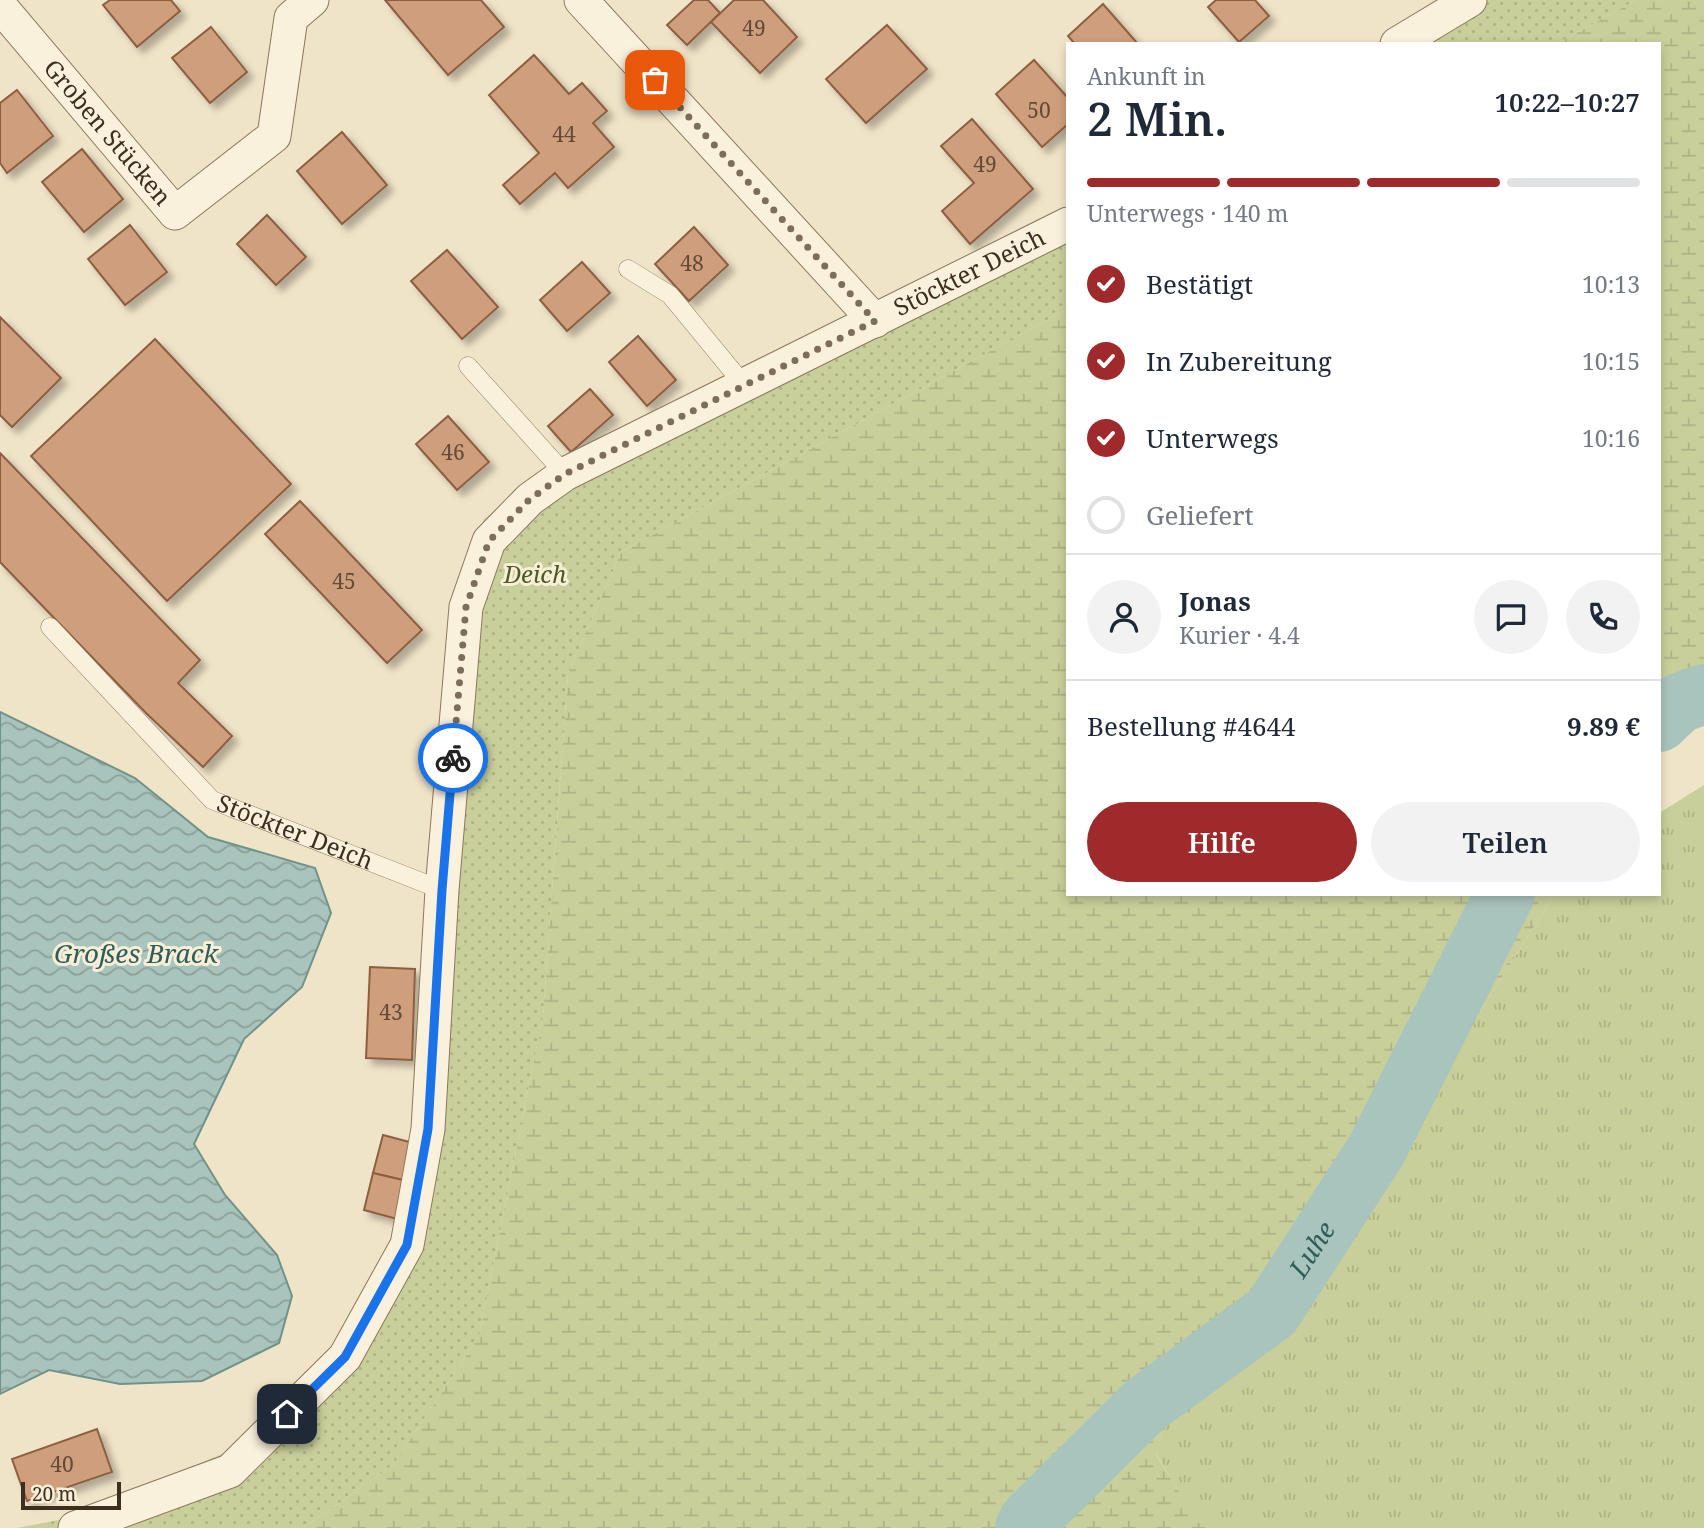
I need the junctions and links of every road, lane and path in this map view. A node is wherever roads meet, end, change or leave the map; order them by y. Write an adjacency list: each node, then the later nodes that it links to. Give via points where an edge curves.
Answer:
1 (312, 0): 4 (street, Groben Stücken, via 291,18 274,136 175,213)
2 (582, 0): 8 (street)
3 (1470, 0): 5 (street)
4 (0, 5)
5 (1400, 42)
6 (1066, 225): 8 (street, Stöckter Deich)
7 (628, 270): 10 (lane, via 670,295)
8 (875, 321): 10 (street, Stöckter Deich)
9 (468, 366): 11 (lane)
10 (744, 385): 11 (street, Stöckter Deich)
11 (565, 474): 13 (street, Stöckter Deich, via 530,499 489,541 466,607)
12 (50, 627): 13 (lane, Stöckter Deich, via 212,800)
13 (442, 890): 14 (street, Stöckter Deich, via 428,1129 407,1245 345,1357 230,1471)
14 (75, 1528)

